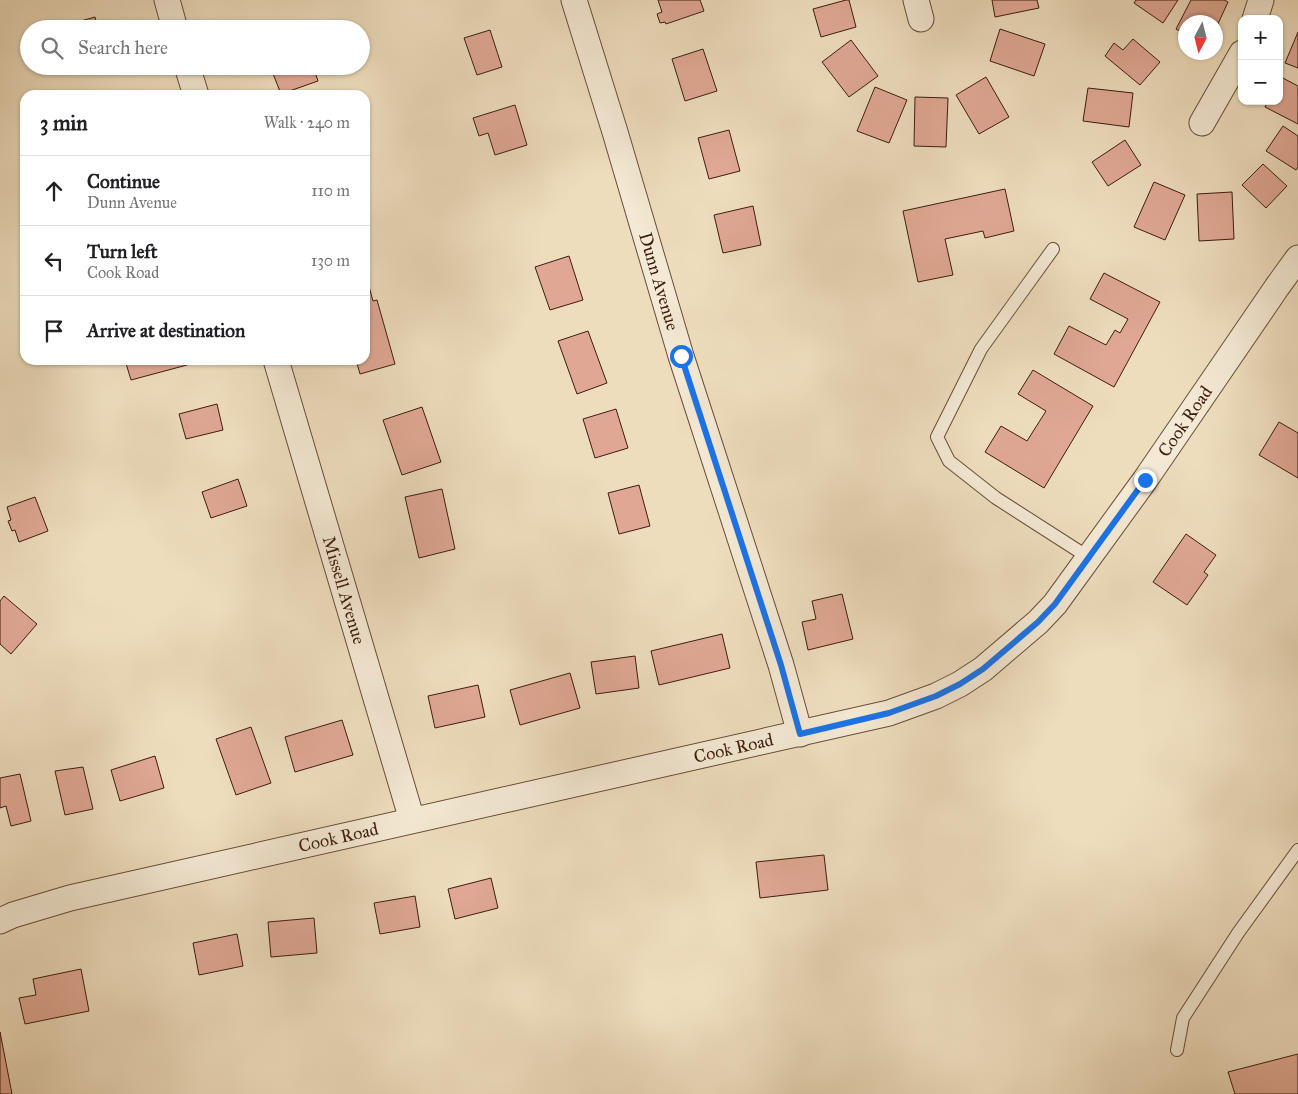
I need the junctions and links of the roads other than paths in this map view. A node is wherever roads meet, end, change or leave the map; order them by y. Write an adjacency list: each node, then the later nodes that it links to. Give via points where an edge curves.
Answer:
1 (167, 0): 5 (street)
2 (574, 0): 14 (street, Dunn Avenue)
3 (1261, 0): 4 (street)
4 (1256, 15)
5 (173, 20)
6 (1238, 60): 9 (street)
7 (190, 75): 8 (street)
8 (194, 90)
9 (1202, 123)
10 (1053, 249): 13 (lane, via 981,349 937,437 949,460 996,498)
11 (1298, 258): 13 (street, Cook Road)
12 (277, 365): 15 (street, Missell Avenue)
13 (1088, 557): 14 (street, Cook Road, via 1038,622 983,669 960,684 889,713)
14 (800, 734): 15 (street, Cook Road)
15 (412, 820): 17 (street, Cook Road, via 70,898)
16 (1298, 850): 18 (lane, via 1238,933 1183,1018)
17 (0, 921)
18 (1177, 1050)

